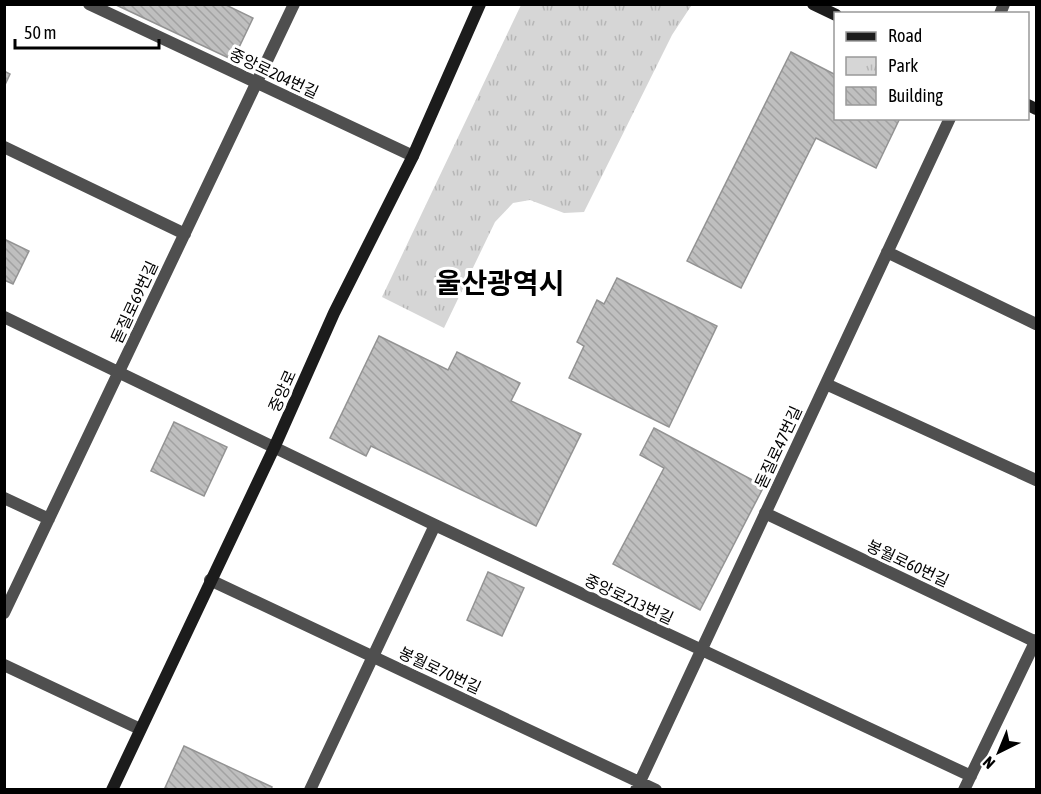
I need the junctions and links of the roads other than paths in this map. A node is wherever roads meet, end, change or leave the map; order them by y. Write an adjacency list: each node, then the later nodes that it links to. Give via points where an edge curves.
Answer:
1 (89, 4): 6 (street, 중앙로204번길)
2 (294, 4): 6 (street, 돋질로69번길)
3 (480, 4): 9 (main road, 중앙로)
4 (813, 4): 5 (main road)
5 (834, 14)
6 (256, 83): 9 (street, 중앙로204번길); 10 (street, 돋질로69번길)
7 (949, 120): 11 (street, 돋질로47번길)
8 (4, 147): 10 (street)
9 (413, 156): 16 (main road, 중앙로, via 334,313)
10 (185, 234): 14 (street, 돋질로69번길)
11 (887, 252): 13 (street); 15 (street, 돋질로47번길)
12 (4, 317): 14 (street, 중앙로213번길)
13 (1036, 324)
14 (119, 373): 16 (street, 중앙로213번길); 20 (street, 돋질로69번길)
15 (826, 384): 17 (street); 19 (street, 돋질로47번길)
16 (274, 448): 21 (street, 중앙로213번길); 22 (main road, 중앙로)
17 (1036, 480)
18 (4, 498): 20 (street)
19 (765, 513): 24 (street, 봉월로60번길); 25 (street, 돋질로47번길)
20 (49, 519): 23 (street, 돋질로69번길)
21 (435, 525): 25 (street, 중앙로213번길); 26 (street)
22 (210, 580): 26 (street, 봉월로70번길); 28 (main road, 중앙로)
23 (4, 614)
24 (1036, 641): 29 (street)
25 (701, 651): 29 (street, 중앙로213번길); 30 (street, 돋질로47번길)
26 (373, 657): 30 (street, 봉월로70번길); 32 (street)
27 (4, 665): 28 (street)
28 (140, 729): 31 (main road, 중앙로)
29 (971, 776): 34 (street)
30 (637, 786): 33 (street, 봉월로70번길)
31 (112, 789)
32 (310, 789)
33 (656, 789)
34 (964, 789)

